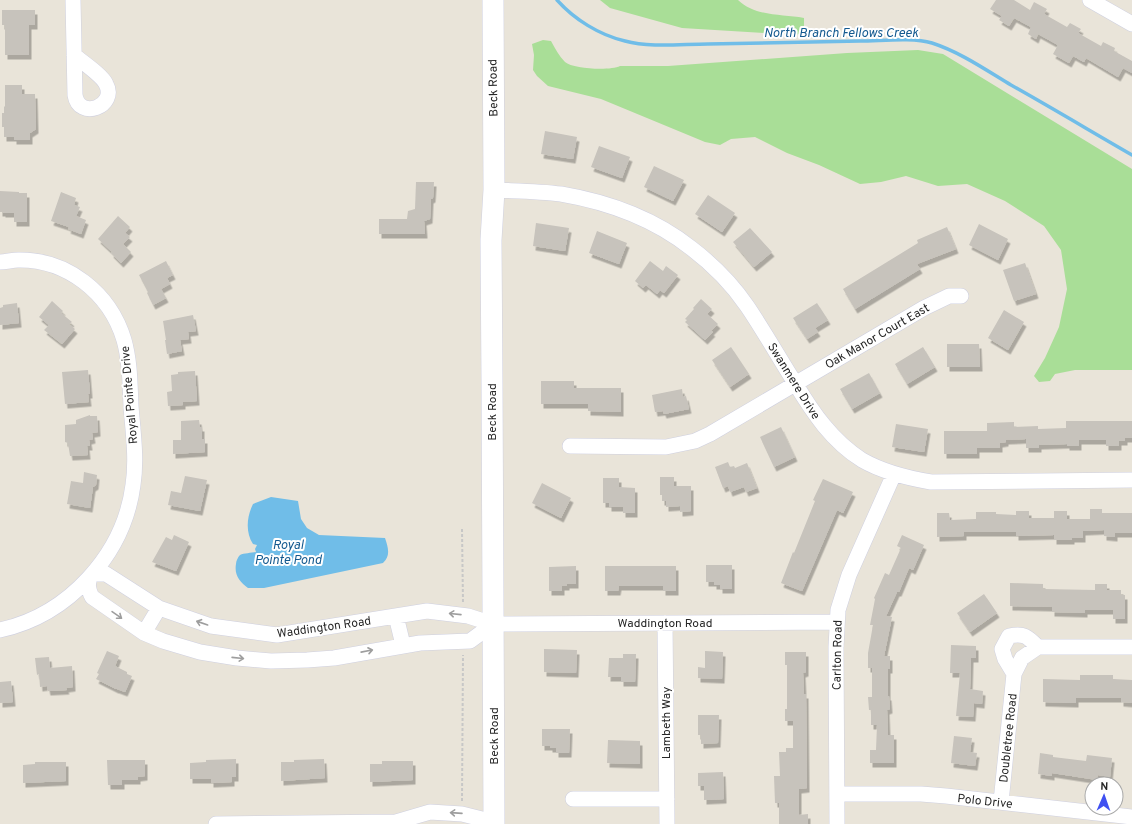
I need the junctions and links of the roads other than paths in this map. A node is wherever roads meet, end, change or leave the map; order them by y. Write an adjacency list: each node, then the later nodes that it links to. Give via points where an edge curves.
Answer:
1 (73, 0): 5 (street)
2 (493, 0): 6 (main road, Beck Road)
3 (1090, 0): 4 (street)
4 (1132, 24)
5 (74, 55)
6 (494, 190): 9 (street, Swanmere Drive, via 540,192 586,199 634,214 671,234 705,259 736,291); 22 (main road, Beck Road, via 491,240)
7 (0, 262): 13 (street, Royal Pointe Drive, via 38,262 58,267 76,276 89,285 112,311 125,341 135,456 134,483 122,527)
8 (961, 296): 9 (street, Oak Manor Court East, via 949,296 924,308)
9 (795, 383): 10 (street, Oak Manor Court East, via 695,441 666,447); 11 (street, Swanmere Drive, via 818,420 838,442 862,460)
10 (570, 446)
11 (894, 474): 12 (street, Swanmere Drive, via 931,482); 20 (street, Carlton Road, via 849,575)
12 (1132, 480)
13 (106, 556): 14 (street, Royal Pointe Drive); 15 (street, via 106,567)
14 (91, 576): 15 (street); 16 (street, Royal Pointe Drive); 17 (street, via 88,582)
15 (111, 576): 18 (street, Waddington Road)
16 (72, 594): 17 (street, via 77,592); 23 (street, Royal Pointe Drive, via 35,618)
17 (92, 597): 24 (street, one-way to 24)
18 (159, 608): 19 (street, Waddington Road, one-way to 18, via 277,635 211,626); 24 (street)
19 (396, 616): 22 (street, Waddington Road, one-way to 19, via 463,615 427,611); 25 (street)
20 (837, 622): 21 (street, Waddington Road); 29 (street, Carlton Road)
21 (665, 623): 22 (street, Waddington Road); 30 (street, Lambeth Way)
22 (493, 624): 25 (street, via 470,641); 35 (main road, Beck Road)
23 (0, 630)
24 (144, 633): 25 (street, one-way to 25, via 200,652 271,661 334,658)
25 (403, 645)
26 (1038, 647): 27 (street); 28 (street, Doubletree Road, via 1022,658); 28 (street, via 1029,638 1020,634 1009,636 1002,649)
27 (1132, 647)
28 (1014, 674): 32 (street, Doubletree Road)
29 (837, 794): 32 (street, Polo Drive, via 921,794); 38 (street, Carlton Road)
30 (667, 799): 31 (street); 37 (street, Lambeth Way)
31 (573, 800)
32 (1001, 802): 33 (street, Polo Drive)
33 (1132, 817)
34 (399, 823): 35 (street, one-way to 34, via 462,814 430,812); 36 (street)
35 (493, 823)
36 (216, 824)
37 (667, 824)
38 (837, 824)

